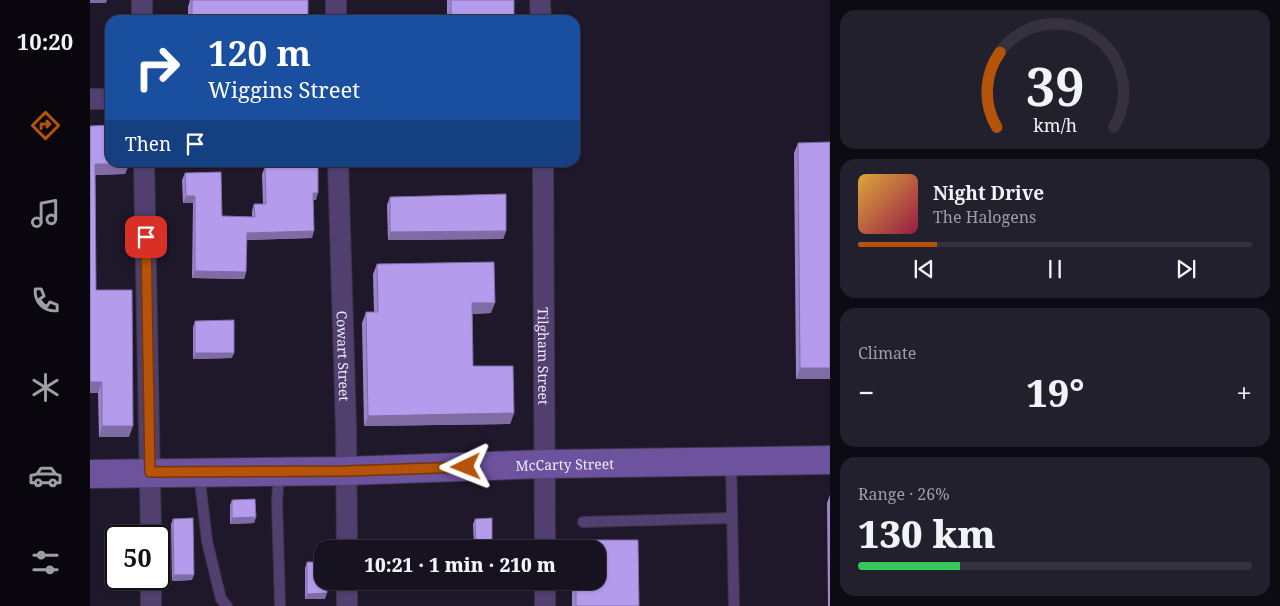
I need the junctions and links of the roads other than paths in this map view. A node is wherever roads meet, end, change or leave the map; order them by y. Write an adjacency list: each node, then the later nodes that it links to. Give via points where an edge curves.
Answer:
1 (142, 0): 4 (street)
2 (336, 0): 5 (street)
3 (540, 0): 6 (street)
4 (142, 15)
5 (336, 15)
6 (540, 15)
7 (90, 99): 8 (street)
8 (105, 99)
9 (144, 167): 16 (street)
10 (338, 167): 15 (street, Cowart Street)
11 (543, 167): 14 (street, Tilgham Street)
12 (830, 460): 13 (main road, McCarty Street)
13 (731, 461): 14 (main road, McCarty Street); 20 (lane)
14 (545, 464): 15 (main road, McCarty Street); 24 (street, Tilgham Street)
15 (346, 471): 18 (main road, McCarty Street); 23 (street, Cowart Street)
16 (150, 472): 17 (main road, McCarty Street); 19 (main road, McCarty Street); 22 (street)
17 (199, 472): 18 (main road, McCarty Street); 29 (lane, via 207,540 221,599)
18 (279, 472): 30 (lane)
19 (90, 474)
20 (732, 518): 21 (lane); 33 (lane)
21 (583, 522)
22 (151, 525)
23 (347, 540)
24 (545, 540)
25 (151, 590): 28 (street)
26 (347, 590): 31 (street)
27 (545, 590): 32 (street)
28 (152, 606)
29 (227, 606)
30 (280, 606)
31 (347, 606)
32 (545, 606)
33 (734, 606)

